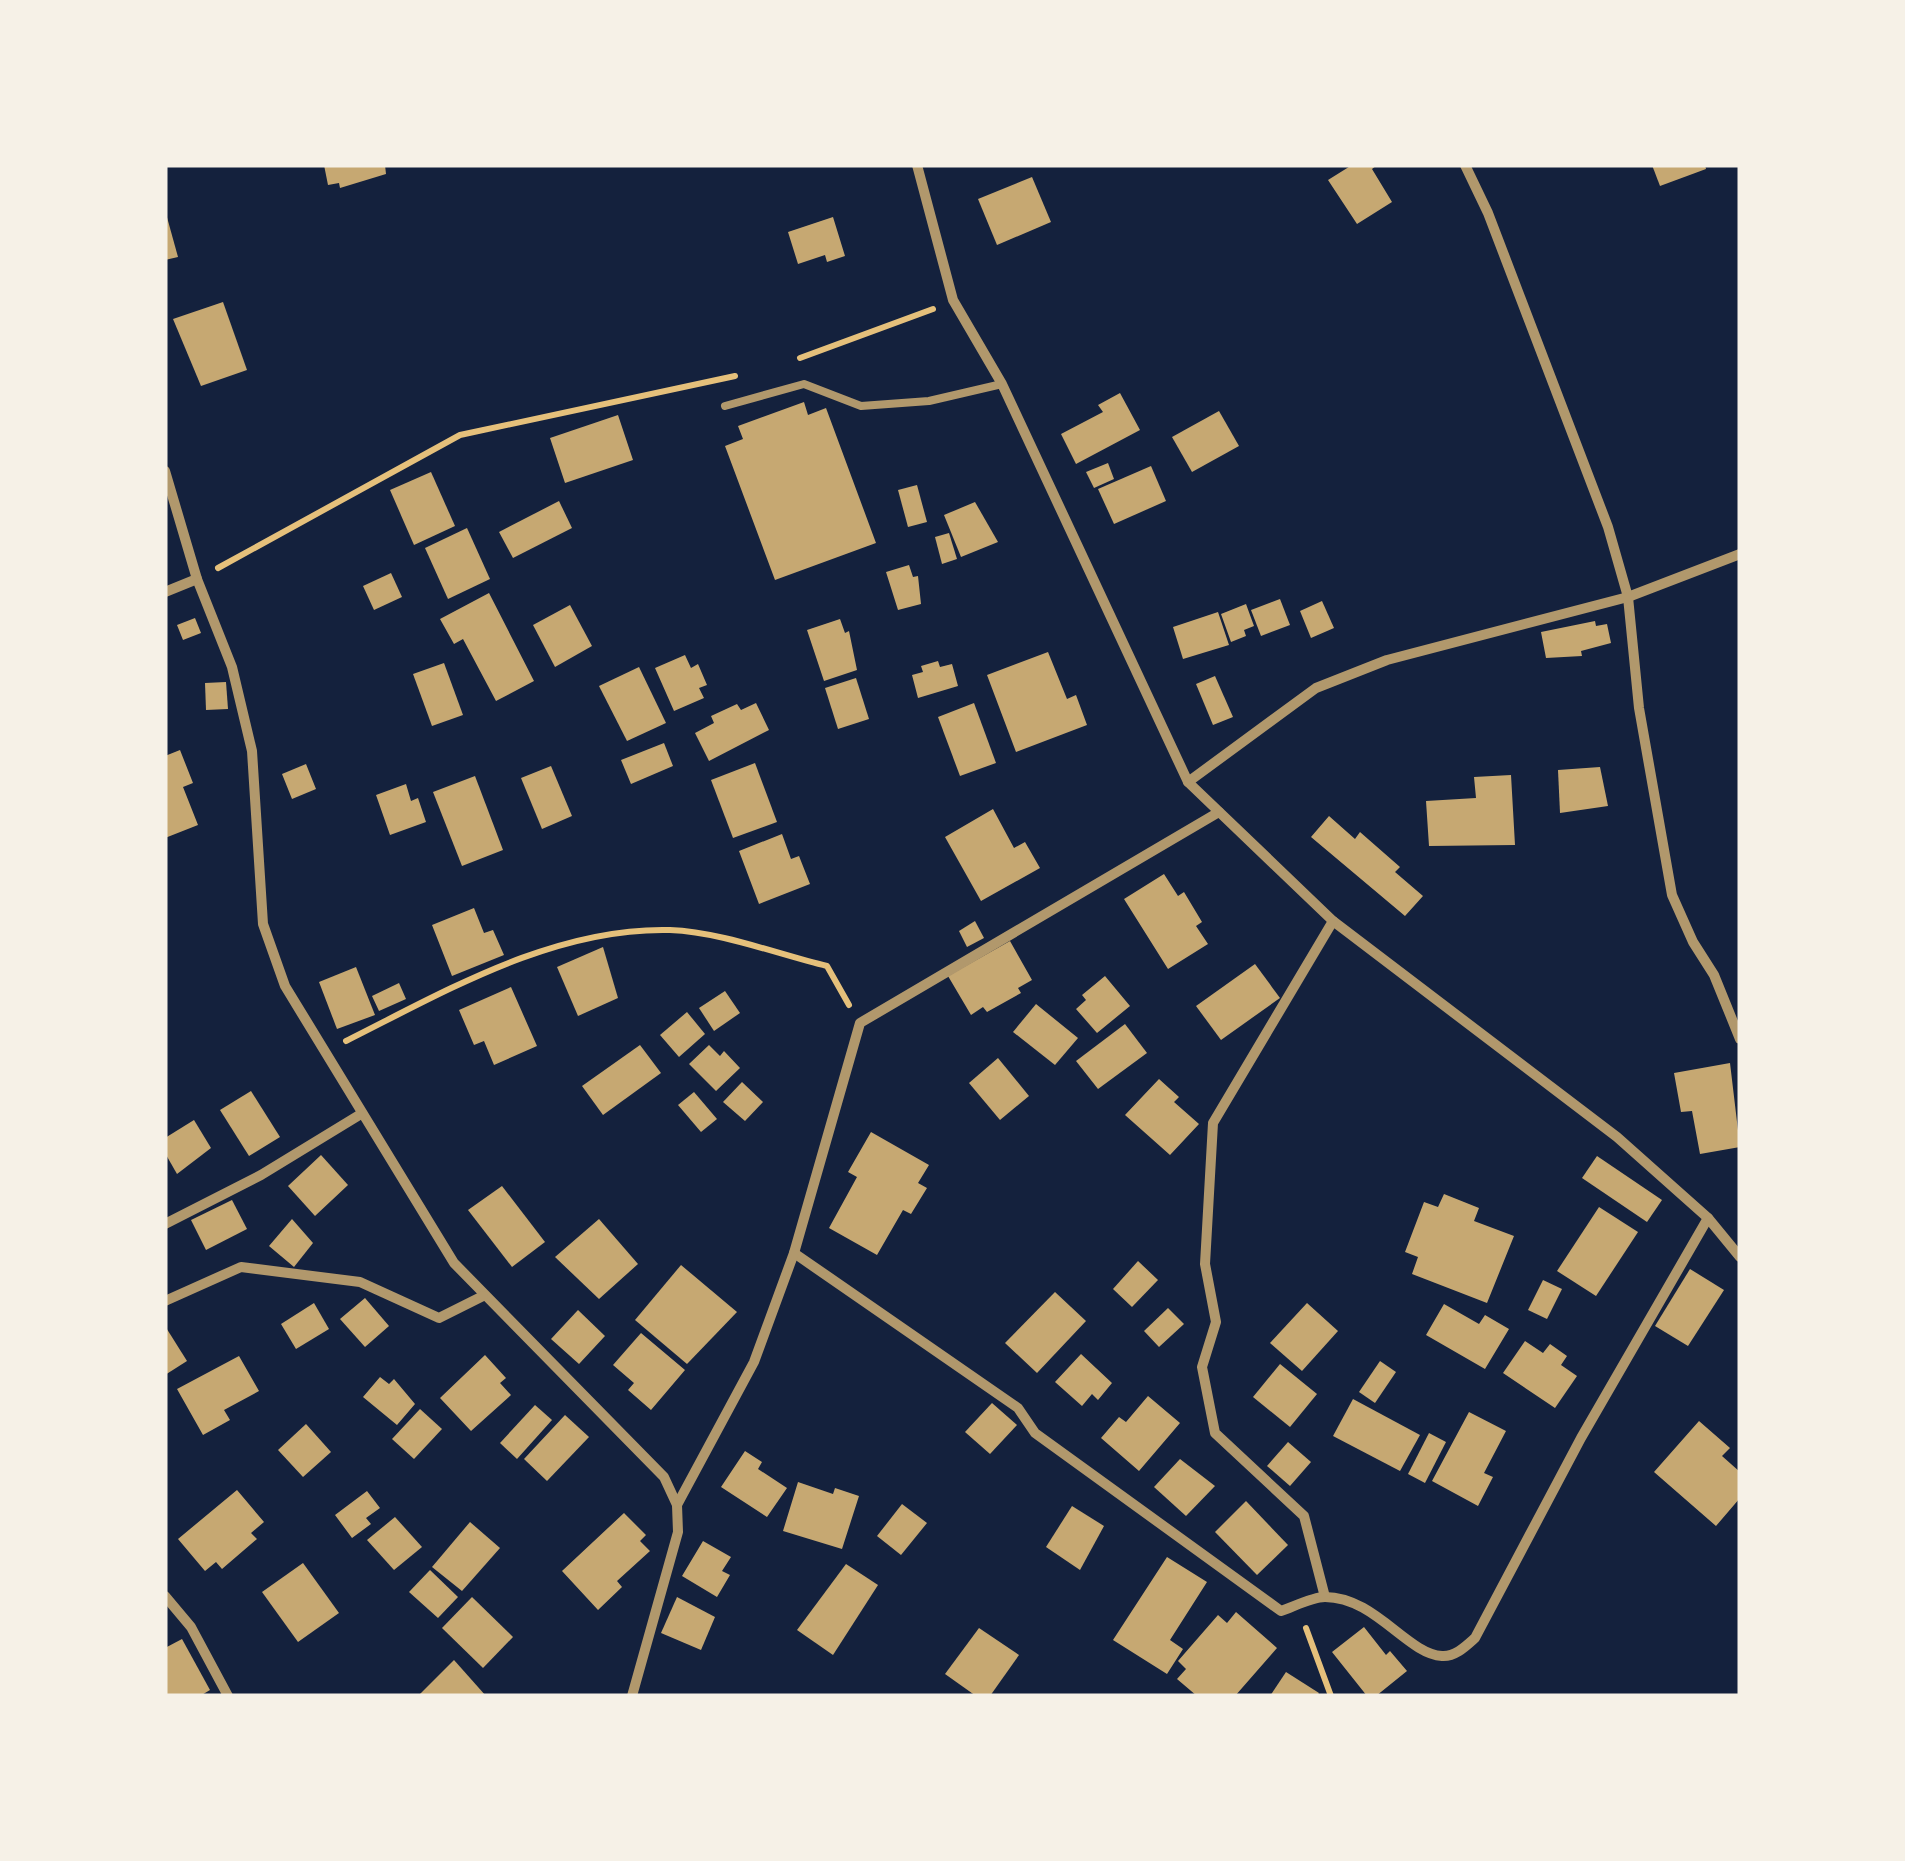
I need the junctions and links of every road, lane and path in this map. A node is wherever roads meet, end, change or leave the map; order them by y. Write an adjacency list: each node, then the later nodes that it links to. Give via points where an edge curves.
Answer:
1 (916, 165): 3 (street)
2 (1465, 165): 12 (street, via 1608,527)
3 (953, 300): 4 (path); 6 (street)
4 (792, 360)
5 (754, 370): 10 (path, via 460,435)
6 (1002, 384): 7 (lane, via 929,401 862,406 804,384); 13 (street)
7 (725, 406)
8 (165, 470): 10 (street)
9 (1740, 554): 12 (street)
10 (198, 580): 11 (street); 18 (street, via 232,668 252,751 262,924 285,986)
11 (165, 592)
12 (1628, 597): 13 (street, via 1387,660 1316,688); 17 (street, via 1639,708 1672,895)
13 (1188, 782): 14 (street)
14 (1219, 812): 15 (street); 16 (street)
15 (1333, 921): 20 (street, via 1617,1137); 28 (street, via 1212,1123 1205,1264 1216,1322 1202,1368 1215,1433 1304,1516)
16 (860, 1023): 18 (path, via 827,966 672,930 595,934 474,977); 22 (street)
17 (1740, 1039)
18 (324, 1051): 19 (street)
19 (361, 1114): 21 (street); 24 (street, via 454,1263)
20 (1708, 1218): 23 (street); 28 (street, via 1580,1438 1476,1638 1441,1656 1372,1610)
21 (165, 1224)
22 (794, 1253): 26 (street, via 754,1362); 29 (street, via 1018,1408 1036,1433 1280,1612)
23 (1740, 1257)
24 (484, 1296): 25 (street, via 439,1318 360,1282 241,1267); 26 (street, via 664,1476)
25 (165, 1301)
26 (677, 1504): 31 (street, via 678,1532)
27 (165, 1596): 30 (street)
28 (1324, 1597): 29 (street)
29 (1300, 1605): 32 (path)
30 (228, 1696)
31 (632, 1696)
32 (1331, 1696)

